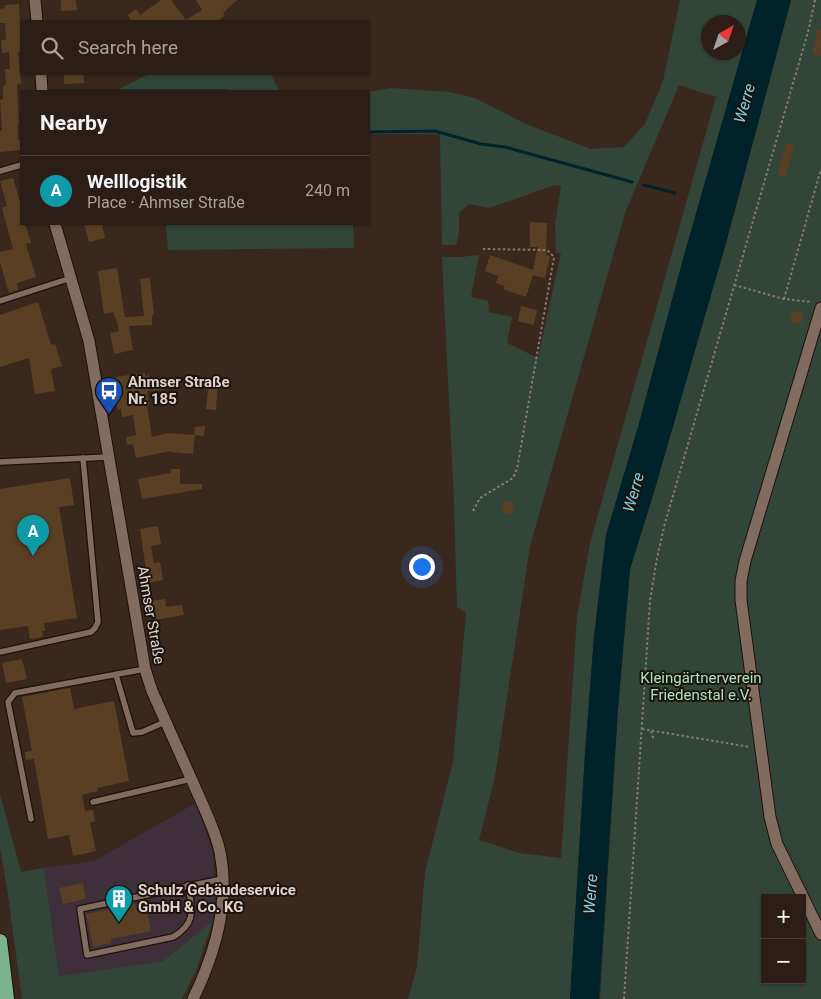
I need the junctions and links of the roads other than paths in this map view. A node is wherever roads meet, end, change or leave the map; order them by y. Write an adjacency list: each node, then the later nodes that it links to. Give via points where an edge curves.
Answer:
1 (35, 0): 2 (street)
2 (37, 20)
3 (41, 75): 4 (street)
4 (42, 90)
5 (20, 165): 6 (lane)
6 (0, 171)
7 (55, 225): 8 (street, Ahmser Straße)
8 (71, 278): 9 (lane); 13 (street, Ahmser Straße, via 89,340)
9 (0, 301)
10 (819, 305): 12 (street)
11 (821, 335): 12 (street)
12 (809, 347): 25 (street, via 745,561 741,600 770,817 777,844)
13 (109, 457): 14 (lane); 17 (street, Ahmser Straße)
14 (83, 458): 15 (lane); 16 (lane, via 98,622 91,632)
15 (0, 462)
16 (0, 652)
17 (145, 669): 18 (lane); 19 (street, Ahmser Straße)
18 (116, 675): 19 (lane, via 133,734); 22 (lane, via 15,693 8,702)
19 (165, 722): 20 (street, Ahmser Straße)
20 (191, 779): 21 (lane); 23 (street, Ahmser Straße, via 220,852)
21 (93, 802)
22 (31, 819)
23 (222, 879): 24 (lane); 28 (street, Ahmser Straße, via 219,926 213,953)
24 (188, 885): 24 (lane, via 80,909 86,955 173,937 183,931 192,912)
25 (821, 934)
26 (0, 941): 27 (highway)
27 (7, 999)
28 (194, 999)

